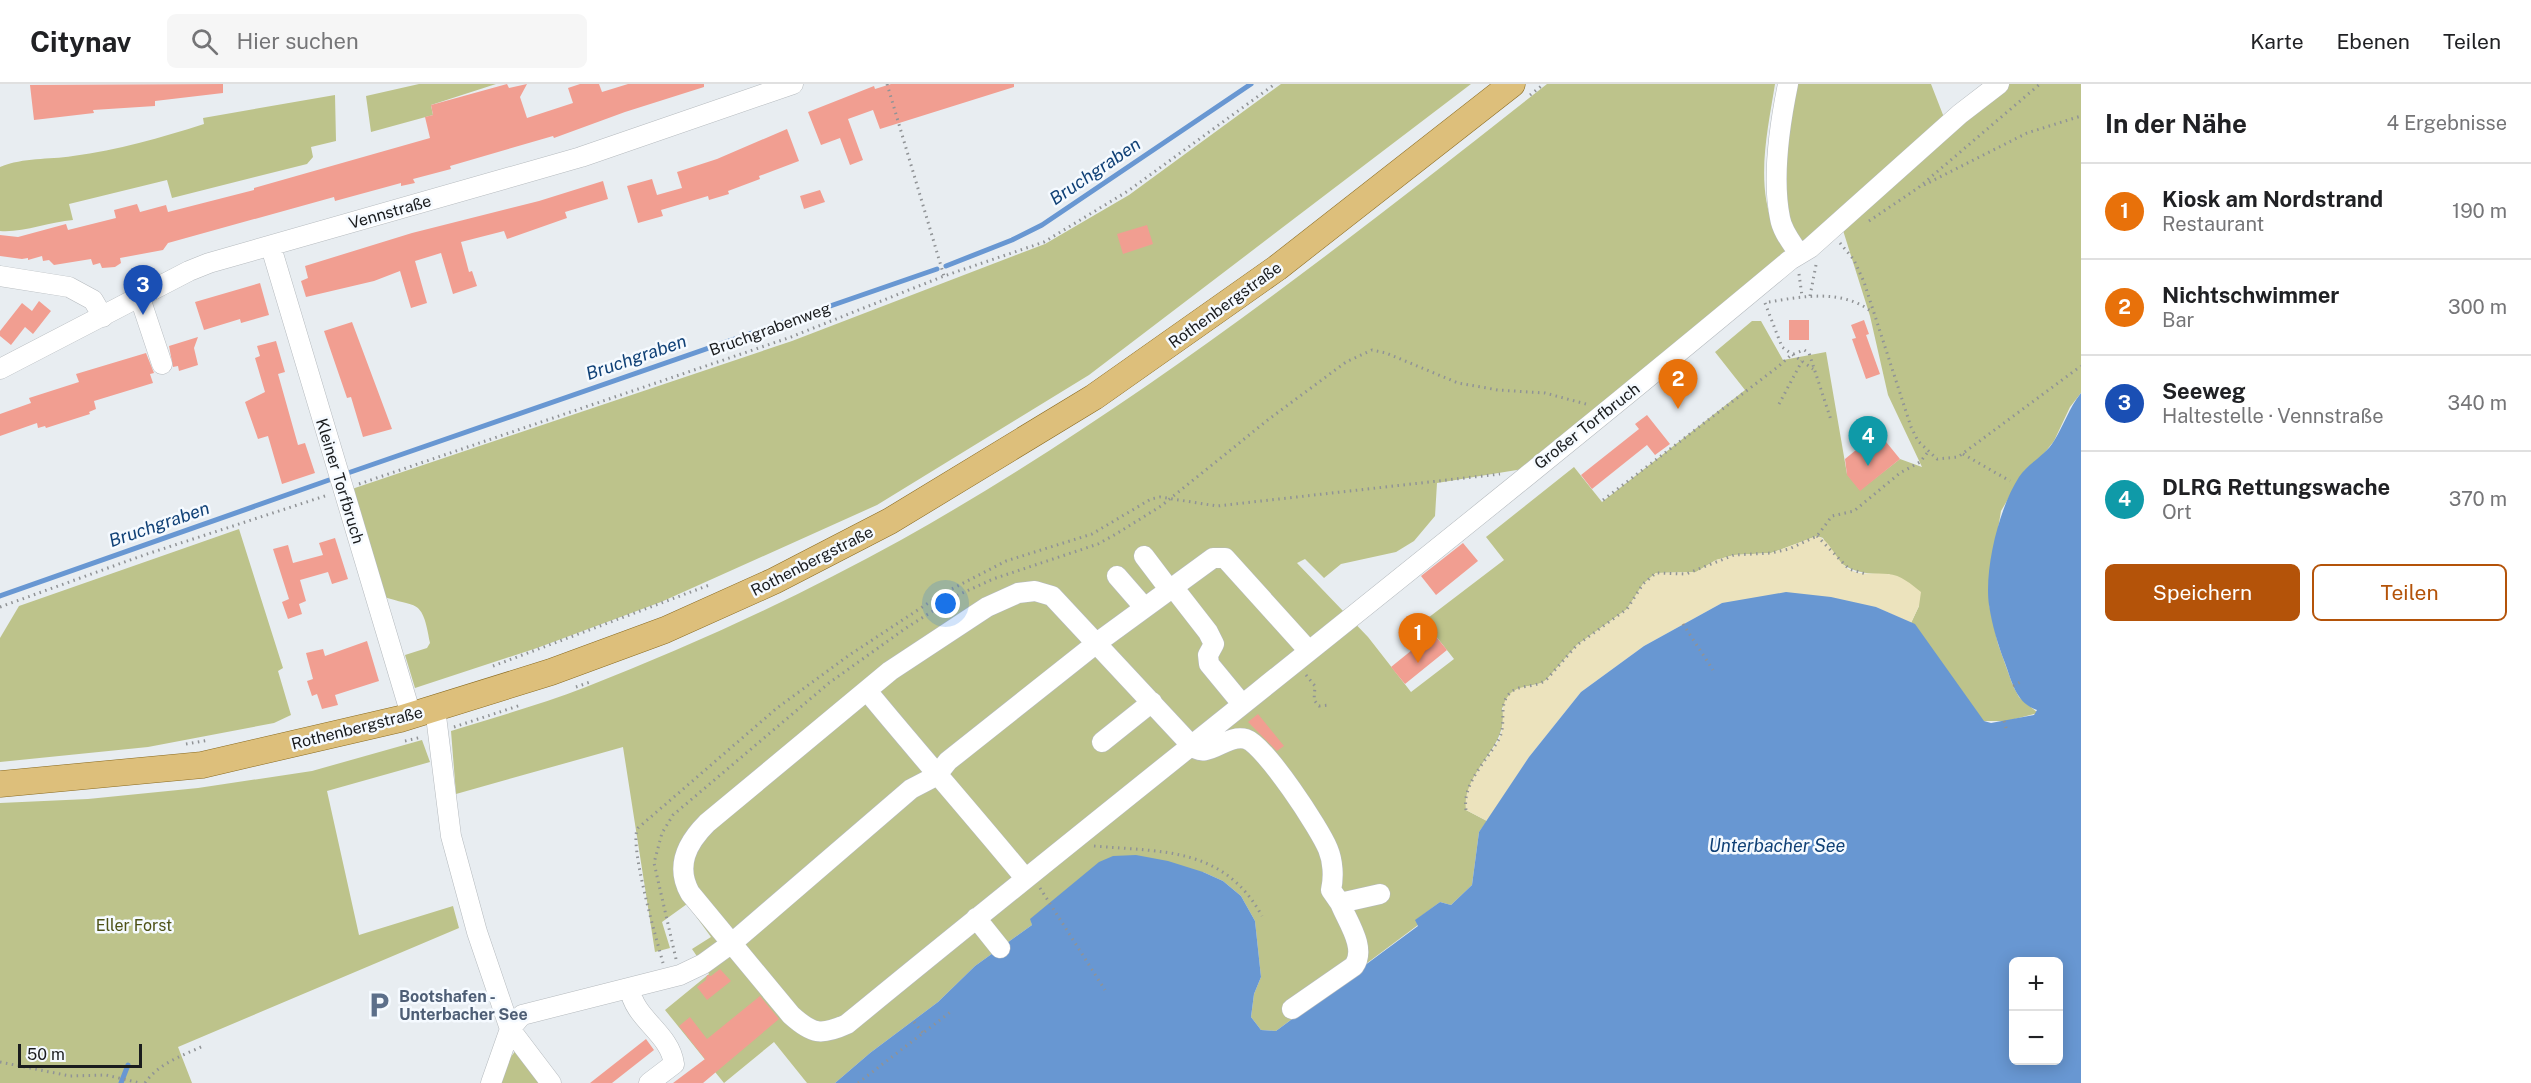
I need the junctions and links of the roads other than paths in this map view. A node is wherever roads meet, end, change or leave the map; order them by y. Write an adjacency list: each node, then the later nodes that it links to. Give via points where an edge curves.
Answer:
1 (793, 84): 5 (street, Vennstraße, via 581,157)
2 (1512, 84): 21 (main road, Rothenbergstraße, via 1277,268 1199,324 1094,397 899,515 774,581 664,630 551,672)
3 (1788, 84): 6 (street, via 1777,180 1780,219)
4 (1999, 84): 6 (street, Großer Torfbruch)
5 (271, 247): 8 (street, Vennstraße, via 209,263); 21 (street, Kleiner Torfbruch, via 400,684)
6 (1799, 254): 17 (street, Großer Torfbruch)
7 (0, 276): 9 (street, via 69,287 93,300)
8 (140, 298): 9 (street, Vennstraße); 10 (street)
9 (103, 317): 11 (street, Vennstraße)
10 (162, 364)
11 (0, 369)
12 (1144, 555): 14 (street)
13 (1117, 576): 15 (street)
14 (1171, 588): 15 (street); 17 (street, via 1213,558 1225,558); 20 (street, via 1208,632 1214,644 1208,655 1209,664)
15 (1144, 607): 16 (street)
16 (1098, 642): 18 (street, Großer Torfbruch, via 1052,596 1035,591 1018,593 938,638 890,671); 19 (street, Großer Torfbruch); 24 (street, via 948,761)
17 (1303, 656): 20 (street, Großer Torfbruch)
18 (868, 692): 24 (street); 30 (street, Großer Torfbruch, via 707,823 688,847 683,858 685,884)
19 (1152, 702): 22 (street); 23 (street, Großer Torfbruch)
20 (1242, 704): 23 (street, Großer Torfbruch)
21 (423, 711): 25 (main road, Rothenbergstraße, via 202,765); 34 (street, Kleiner Torfbruch, via 477,932)
22 (1102, 741)
23 (1191, 745): 26 (street, Großer Torfbruch); 28 (street, via 1202,752 1238,738 1260,749 1318,828 1329,851 1334,879 1331,890)
24 (936, 776): 26 (street, via 951,788); 30 (street, via 911,789)
25 (0, 784)
26 (1025, 878): 29 (street, Großer Torfbruch)
27 (1380, 894): 28 (street)
28 (1340, 903): 33 (street, via 1359,948 1359,960)
29 (976, 918): 30 (street, Großer Torfbruch, via 847,1024 832,1031 808,1030); 31 (street)
30 (732, 943): 32 (street, via 680,975)
31 (1000, 948)
32 (630, 989): 34 (street, via 522,1016); 37 (street, via 632,1000 672,1050 674,1064)
33 (1292, 1009)
34 (510, 1029): 35 (street); 36 (street, Kleiner Torfbruch)
35 (491, 1083)
36 (551, 1083)
37 (649, 1083)

